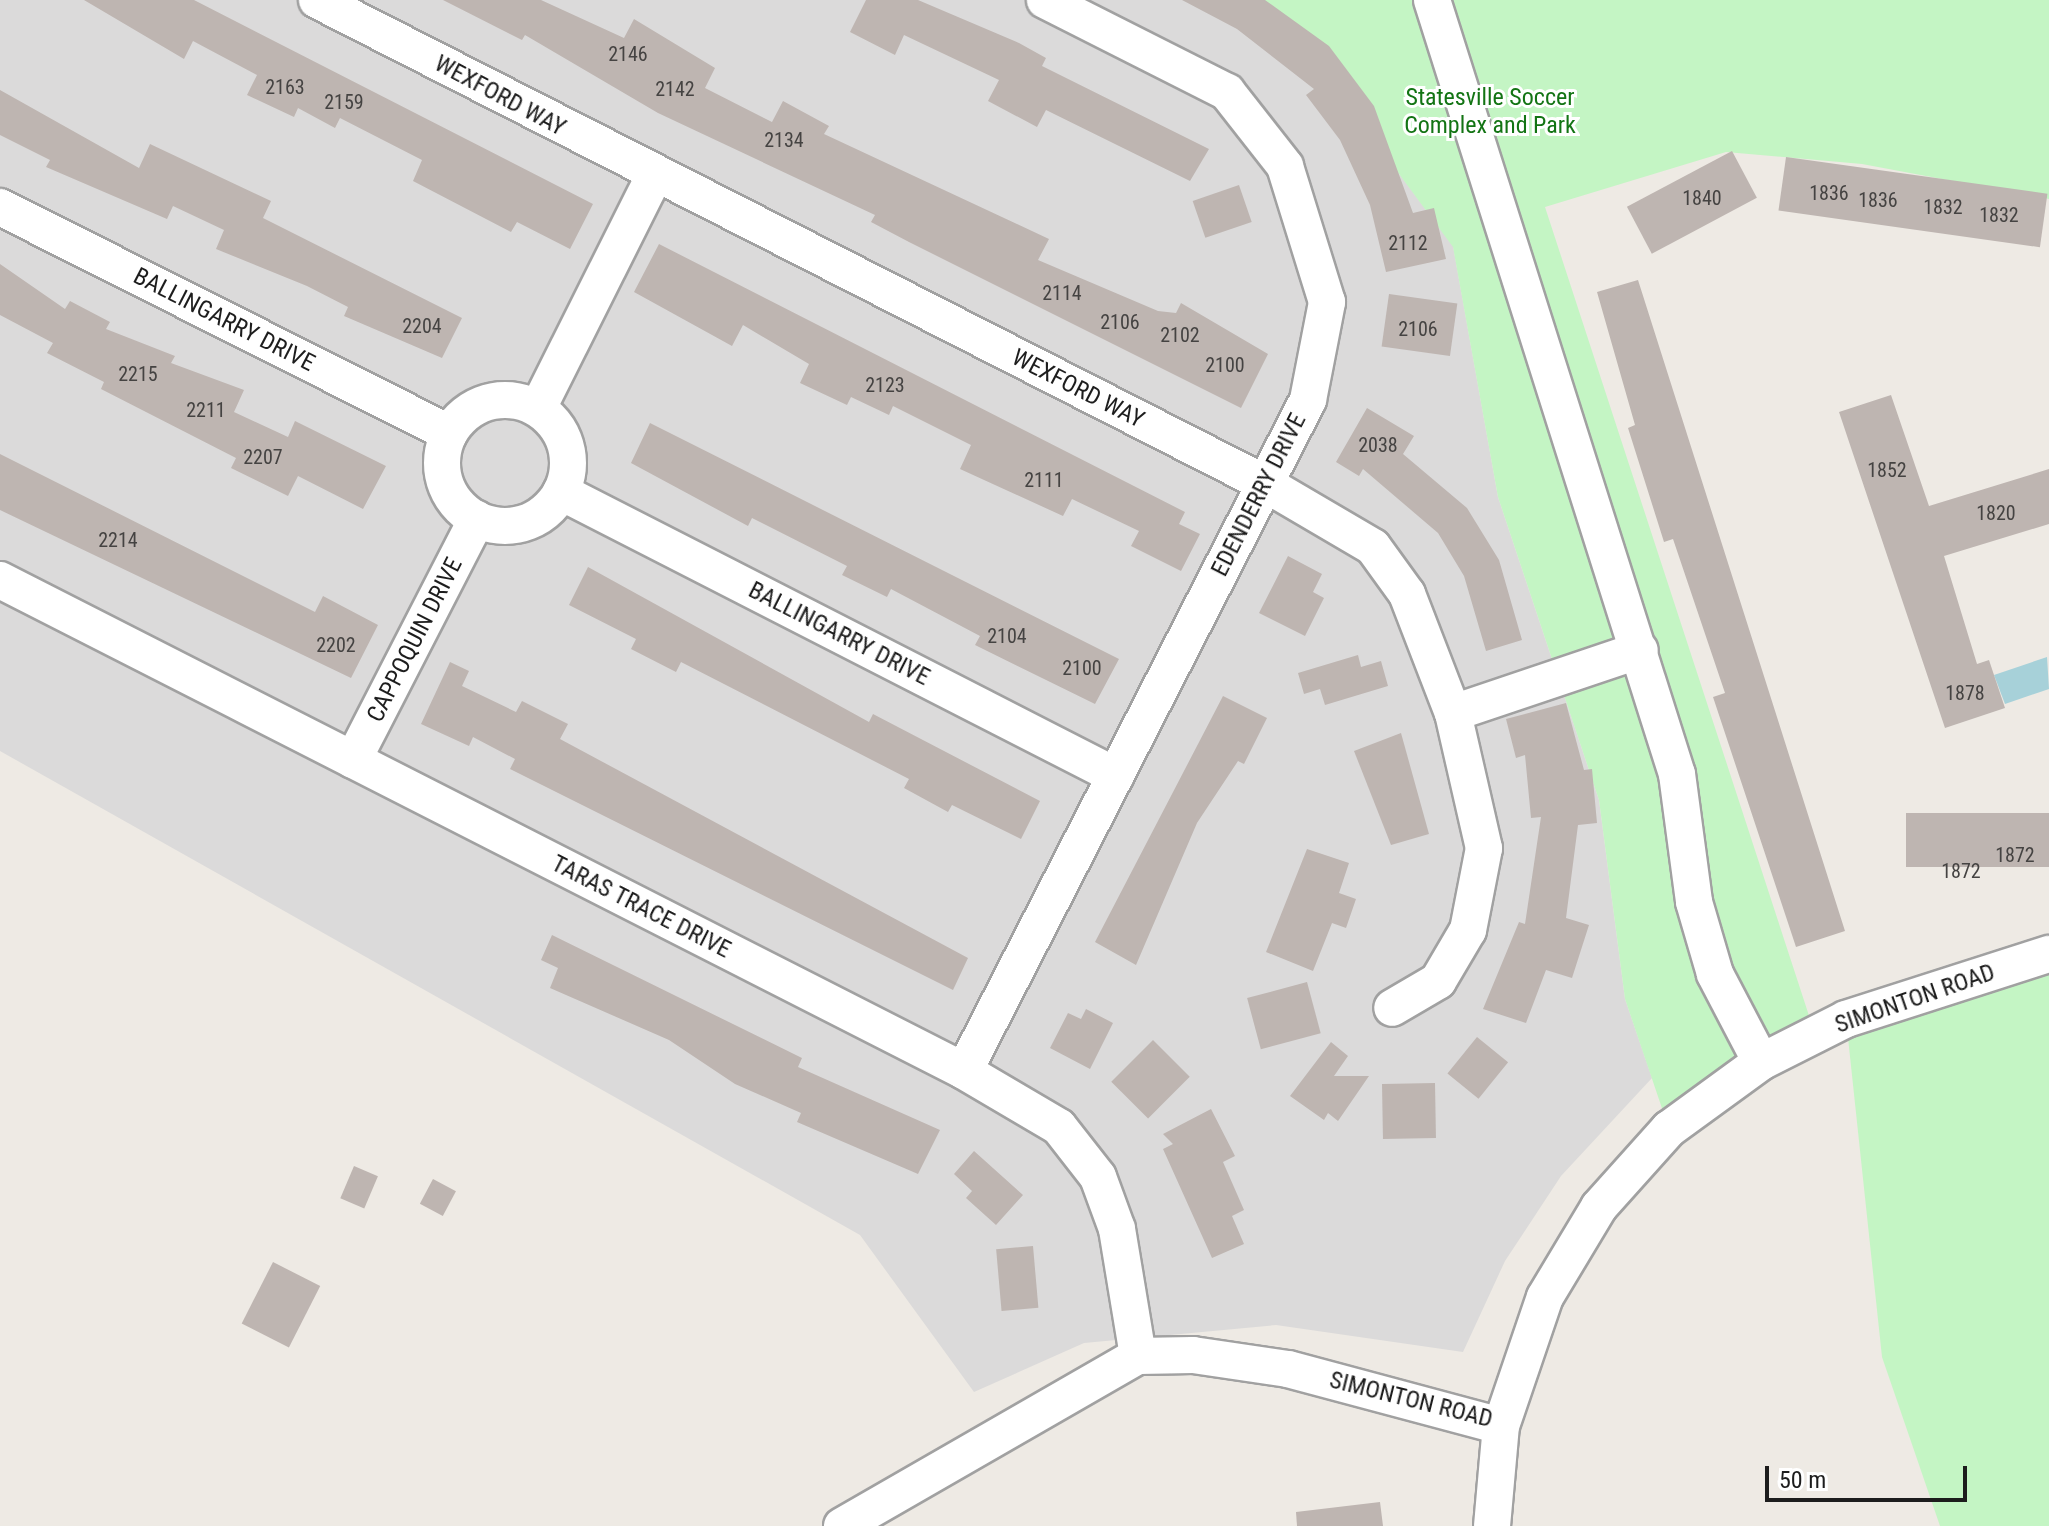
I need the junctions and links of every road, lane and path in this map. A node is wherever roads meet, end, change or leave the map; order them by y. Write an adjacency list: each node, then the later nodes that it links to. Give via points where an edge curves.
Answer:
1 (1045, 0): 8 (street, EDENDERRY DRIVE, via 1227,92 1285,166 1327,302 1308,400)
2 (1432, 0): 12 (street)
3 (333, 4): 4 (street, WEXFORD WAY)
4 (654, 176): 6 (street); 8 (street, WEXFORD WAY)
5 (0, 207): 7 (street, BALLINGARRY DRIVE)
6 (538, 408): 7 (street, via 498,400 469,410); 9 (street, via 564,439 569,464)
7 (449, 433): 10 (street, via 442,459 446,485)
8 (1264, 483): 13 (street, WEXFORD WAY, via 1373,547 1407,594); 15 (street, EDENDERRY DRIVE)
9 (561, 492): 10 (street, via 522,524); 15 (street, BALLINGARRY DRIVE)
10 (477, 519): 14 (street, CAPPOQUIN DRIVE)
11 (0, 580): 14 (street, TARAS TRACE DRIVE)
12 (1640, 650): 13 (street); 18 (street, via 1677,774 1698,916 1722,988)
13 (1453, 713): 17 (street, WEXFORD WAY, via 1484,848 1479,889 1468,930 1438,981)
14 (353, 760): 19 (street, TARAS TRACE DRIVE)
15 (1116, 776): 19 (street, EDENDERRY DRIVE)
16 (2049, 954): 18 (street, SIMONTON ROAD, via 1846,1019)
17 (1392, 1008)
18 (1761, 1062): 21 (street, SIMONTON ROAD, via 1669,1129 1599,1207 1545,1297)
19 (964, 1071): 20 (street, TARAS TRACE DRIVE, via 1059,1127 1098,1177 1117,1229)
20 (1138, 1356): 21 (street, SIMONTON ROAD, via 1193,1355 1288,1369); 22 (street, SIMONTON ROAD)
21 (1501, 1426): 23 (street)
22 (842, 1526)
23 (1492, 1526)

